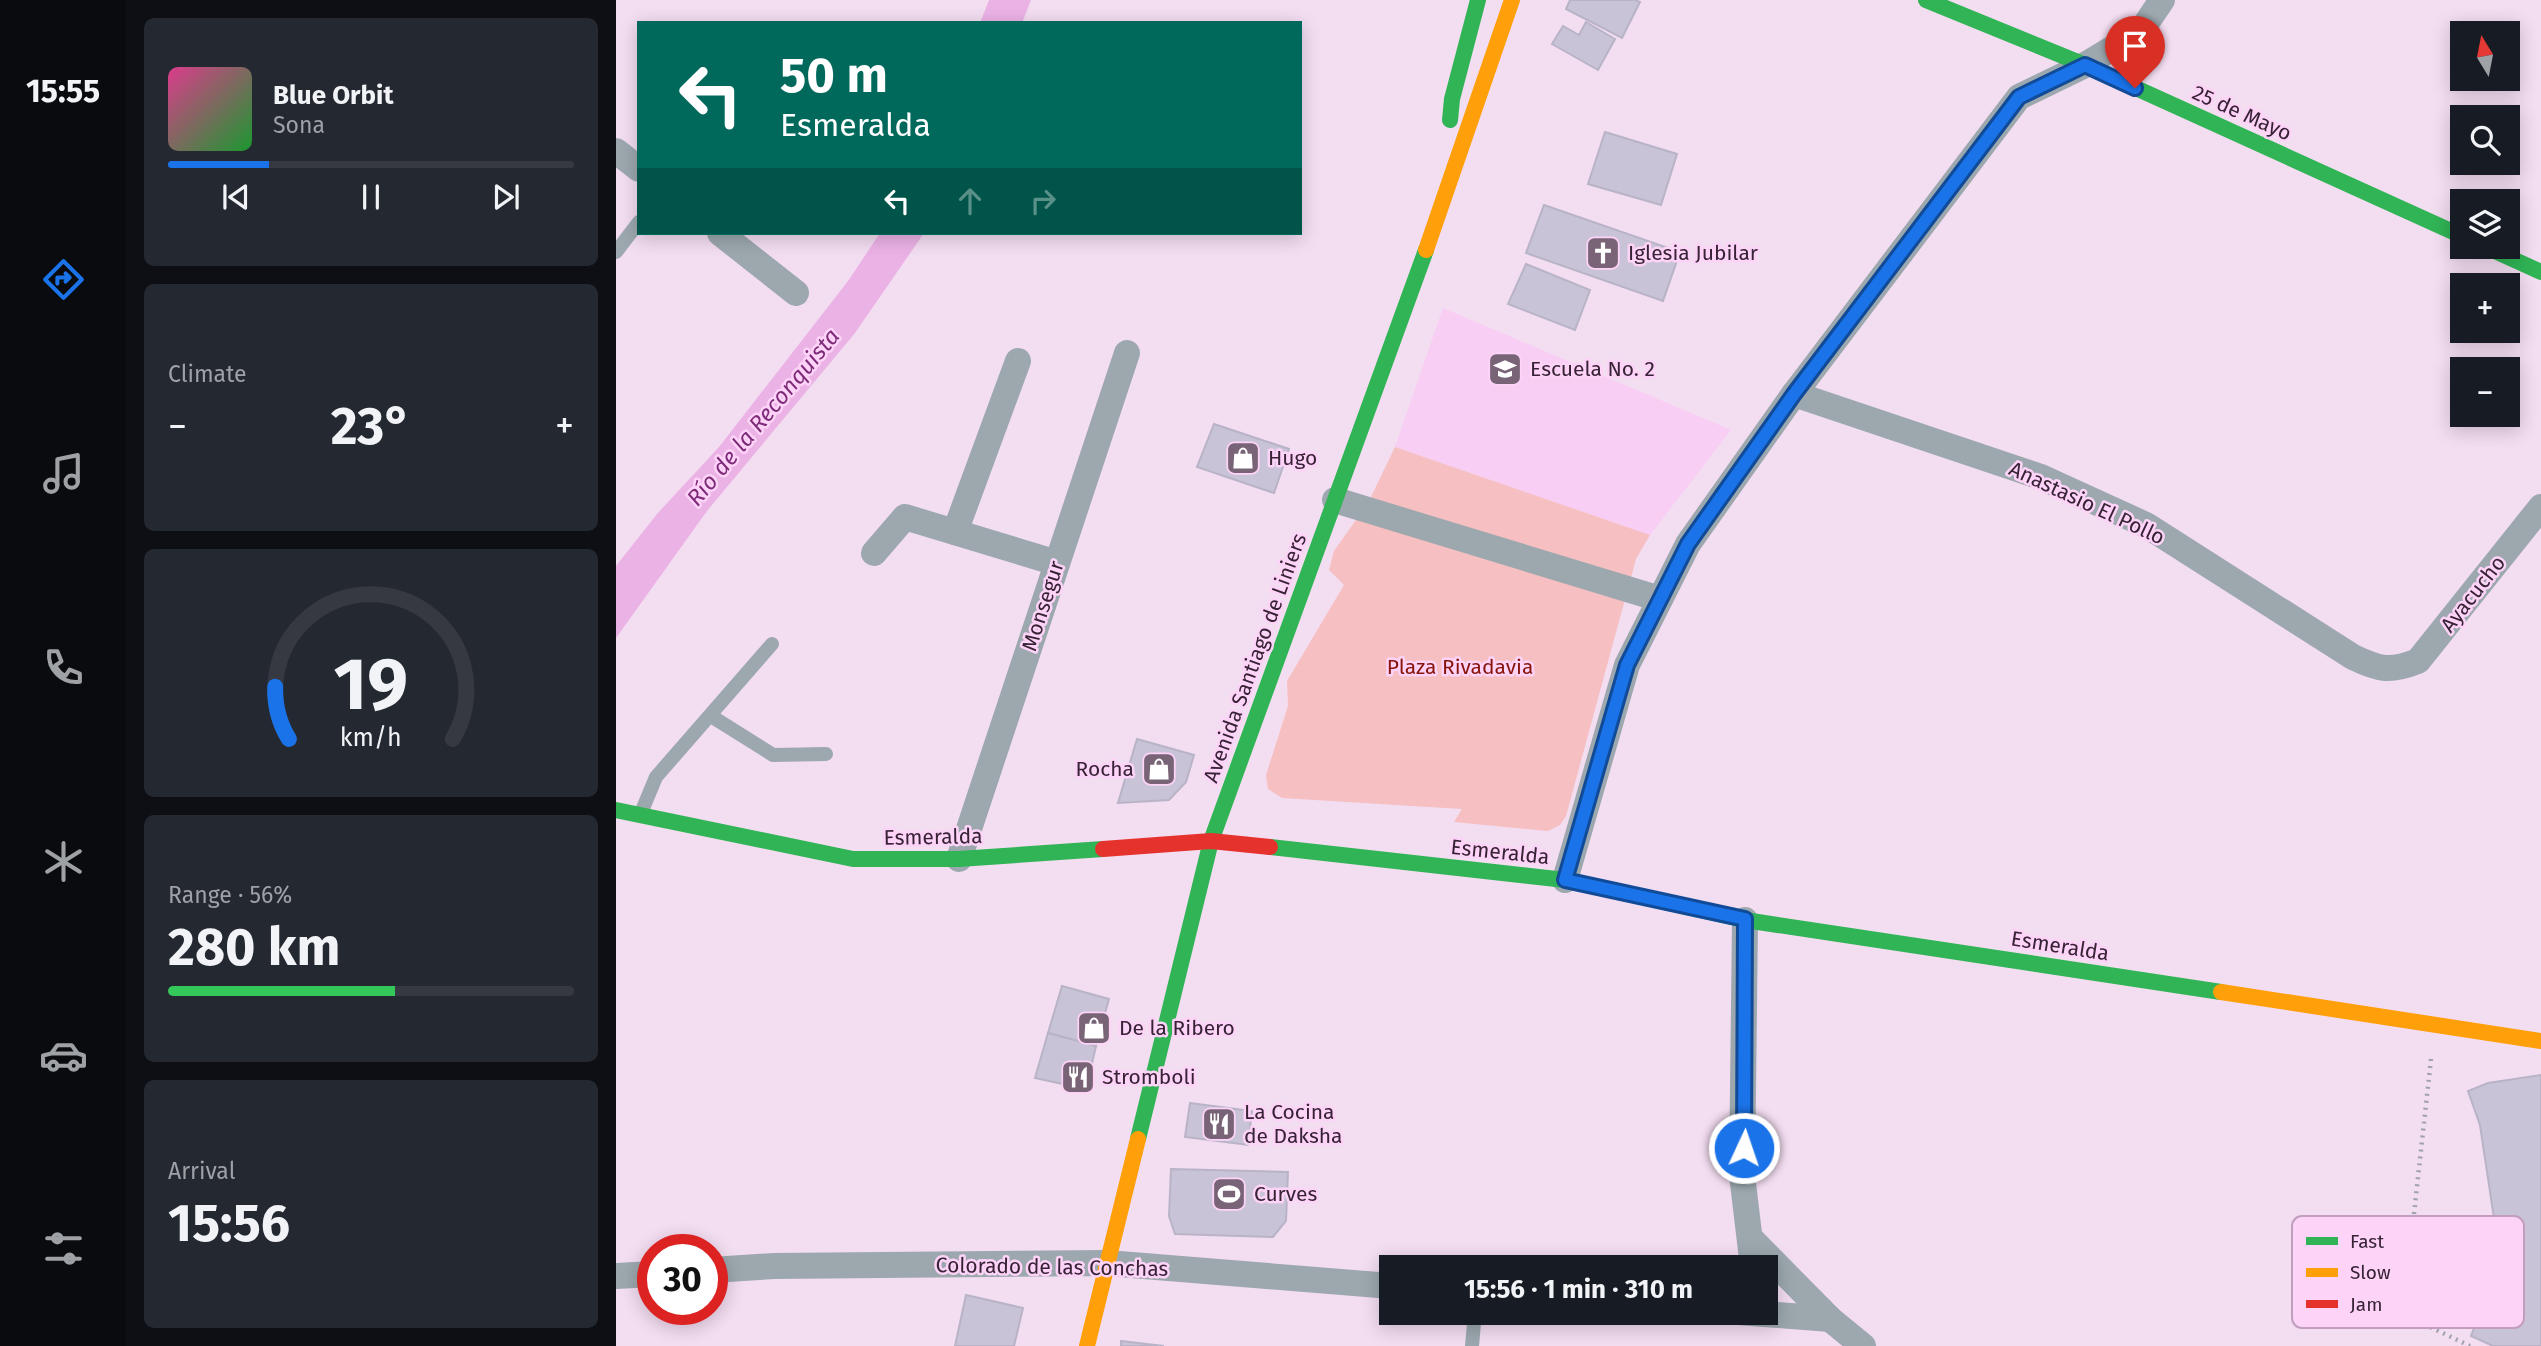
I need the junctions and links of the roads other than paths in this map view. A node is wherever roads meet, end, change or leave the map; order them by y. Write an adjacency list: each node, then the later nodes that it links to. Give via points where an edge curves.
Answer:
1 (1478, 0): 8 (main road, via 1452,99)
2 (1512, 0): 8 (main road, Avenida Santiago de Liniers)
3 (1926, 0): 5 (main road, 25 de Mayo)
4 (2162, 0): 5 (street, via 2141,31)
5 (2085, 65): 10 (main road, 25 de Mayo); 18 (street, via 2019,97)
6 (616, 151): 7 (street)
7 (637, 167)
8 (1444, 199): 19 (main road, Avenida Santiago de Liniers)
9 (637, 225): 12 (lane)
10 (2450, 231)
11 (723, 235): 15 (street)
12 (616, 252)
13 (2512, 259): 14 (main road)
14 (2541, 272)
15 (796, 293)
16 (1127, 353): 23 (street, Monsegur)
17 (1018, 361): 21 (street)
18 (1794, 394): 24 (street, via 1688,544); 26 (street, Anastasio El Pollo, via 2041,477 2146,526 2353,657 2375,668)
19 (1335, 500): 24 (street); 31 (main road, Avenida Santiago de Liniers)
20 (2541, 507): 26 (street, Ayacucho, via 2434,643 2418,661)
21 (955, 532): 22 (street, via 905,517); 23 (street)
22 (874, 553)
23 (1057, 564): 32 (street, Monsegur)
24 (1660, 599): 33 (street, via 1627,665)
25 (772, 644): 27 (lane)
26 (2398, 670)
27 (711, 716): 28 (lane, via 773,755); 30 (lane, via 656,777)
28 (826, 754)
29 (616, 810): 30 (main road, Esmeralda)
30 (640, 815): 32 (main road, Esmeralda, via 853,859)
31 (1211, 841): 32 (main road, Esmeralda); 33 (main road, Esmeralda); 38 (main road, Avenida Santiago de Liniers)
32 (959, 859)
33 (1565, 880): 34 (main road, Esmeralda)
34 (1745, 919): 35 (main road, Esmeralda); 36 (street, via 1742,1175)
35 (2541, 1041)
36 (1751, 1239): 37 (street); 44 (street)
37 (1752, 1255)
38 (1107, 1263): 39 (street, Colorado de las Conchas); 42 (street, Colorado de las Conchas); 46 (main road, Avenida Santiago de Liniers)
39 (728, 1269)
40 (637, 1275): 41 (street)
41 (616, 1276)
42 (1379, 1285)
43 (1778, 1315): 44 (street)
44 (1830, 1319): 48 (street)
45 (1474, 1325): 47 (lane)
46 (1087, 1346)
47 (1472, 1346)
48 (1863, 1346)

